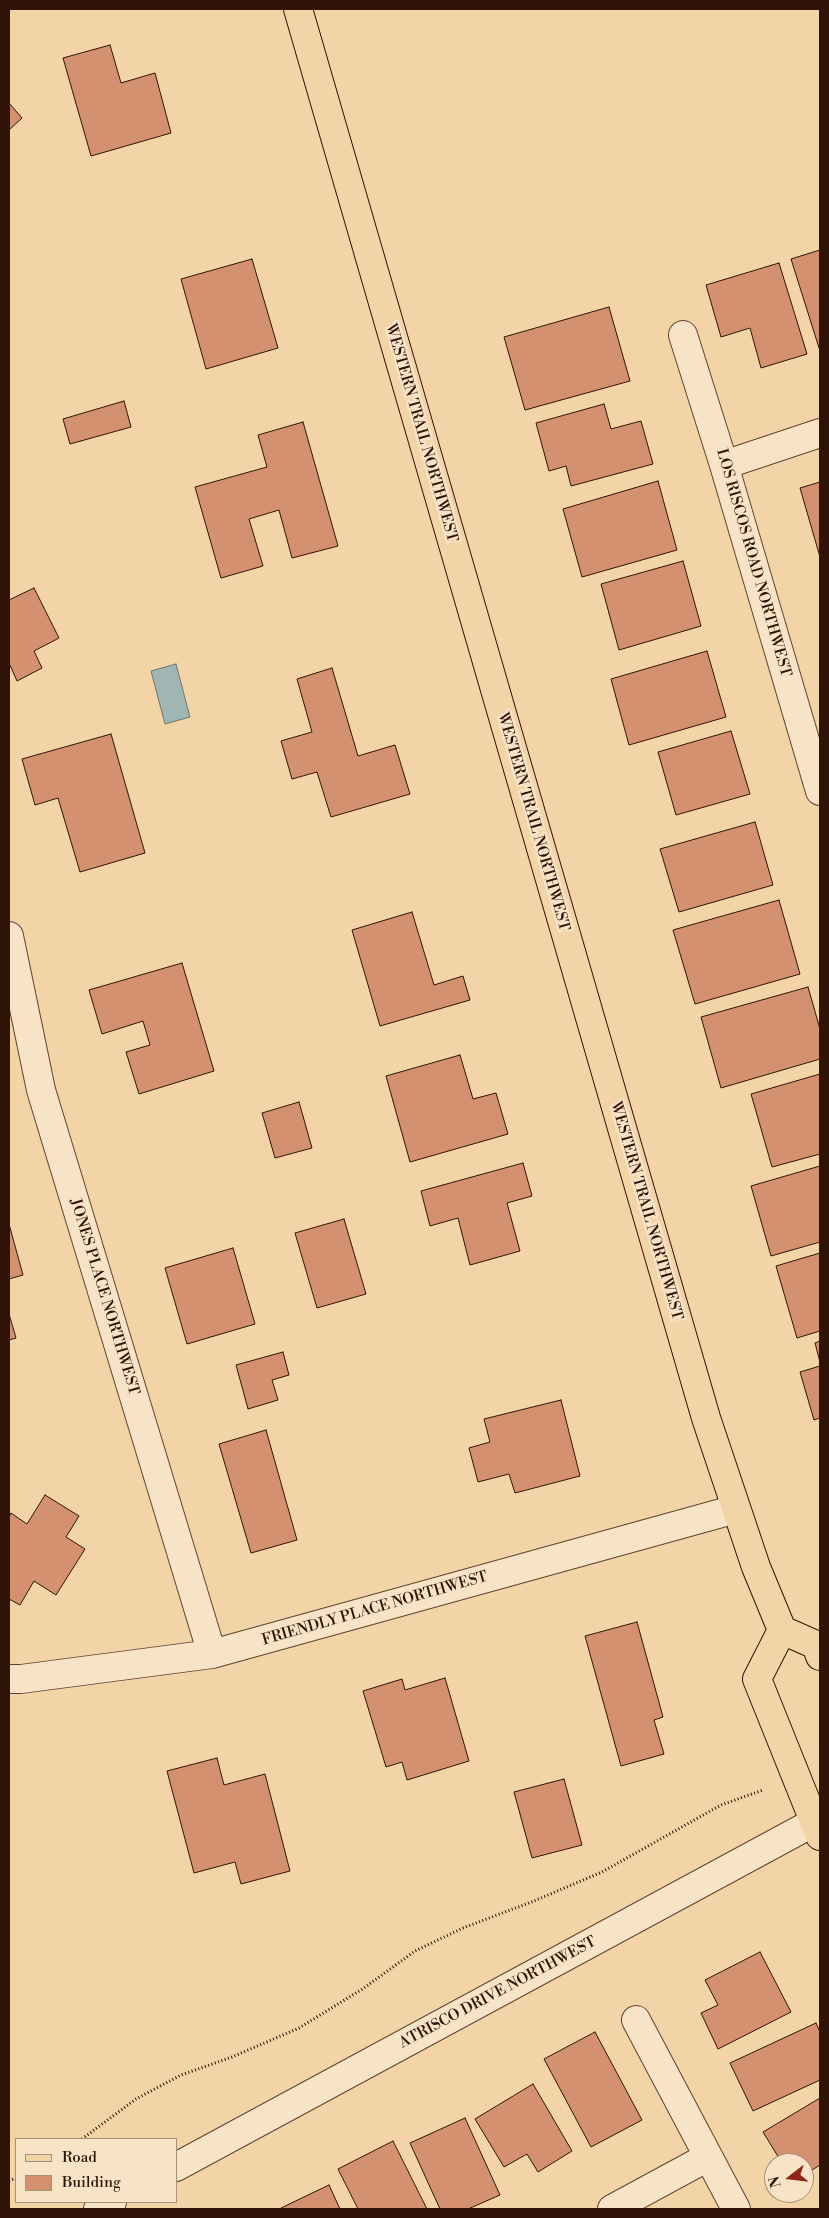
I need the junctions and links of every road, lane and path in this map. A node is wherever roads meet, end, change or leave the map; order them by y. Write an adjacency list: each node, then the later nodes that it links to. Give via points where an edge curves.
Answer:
1 (298, 9): 7 (main road, WESTERN TRAIL NORTHWEST, via 700,1399)
2 (684, 335): 4 (street, LOS RISCOS ROAD NORTHWEST)
3 (820, 433): 4 (street)
4 (724, 465): 5 (street, LOS RISCOS ROAD NORTHWEST)
5 (820, 791)
6 (9, 936): 9 (street, JONES PLACE NORTHWEST, via 41,1090)
7 (736, 1509): 8 (main road, WESTERN TRAIL NORTHWEST); 9 (street, FRIENDLY PLACE NORTHWEST)
8 (782, 1630): 10 (main road, via 816,1645); 13 (main road, via 757,1679)
9 (212, 1654): 11 (street, FRIENDLY PLACE NORTHWEST)
10 (820, 1656)
11 (9, 1679)
12 (763, 1790): 15 (path, via 721,1805 602,1872 463,1928 415,1951 364,1988 298,2028 181,2075 136,2099)
13 (818, 1826): 17 (street, ATRISCO DRIVE NORTHWEST)
14 (636, 2020): 16 (street)
15 (83, 2138)
16 (708, 2157): 20 (street); 21 (street)
17 (178, 2166)
18 (110, 2203): 19 (street)
19 (98, 2209)
20 (612, 2209)
21 (736, 2209)

